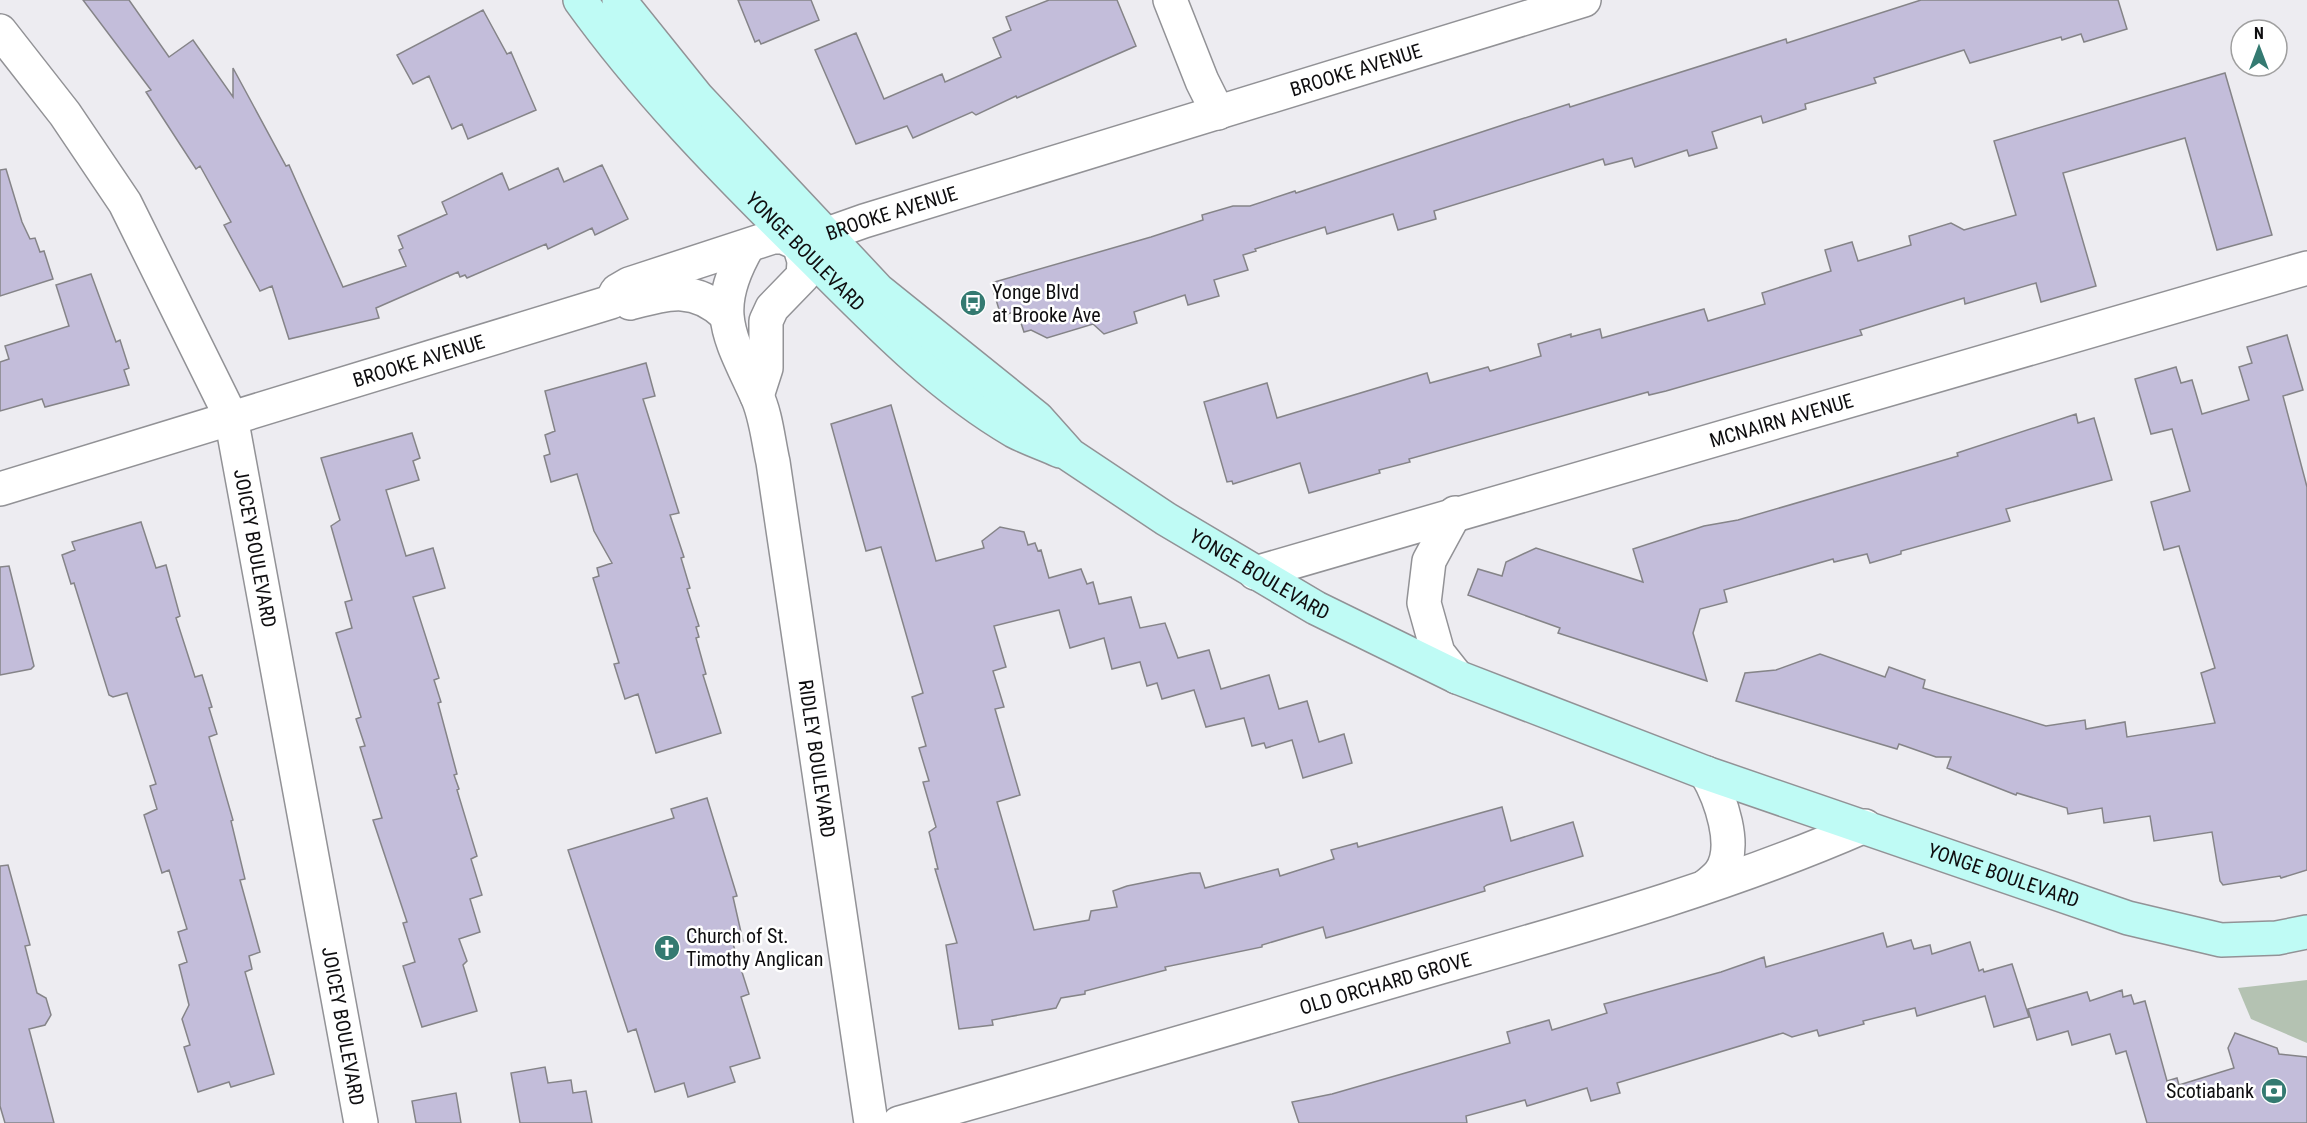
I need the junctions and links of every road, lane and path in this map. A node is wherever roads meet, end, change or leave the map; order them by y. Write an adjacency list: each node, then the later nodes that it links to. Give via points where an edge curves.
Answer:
1 (580, 0): 7 (street, YONGE BOULEVARD, via 734,181)
2 (619, 0): 7 (street, YONGE BOULEVARD)
3 (1170, 0): 6 (street)
4 (1584, 0): 6 (street, BROOKE AVENUE)
5 (0, 31): 13 (street, JOICEY BOULEVARD, via 65,114 125,203)
6 (1218, 113): 7 (street, BROOKE AVENUE)
7 (812, 240): 8 (street, BROOKE AVENUE, via 773,237); 12 (street, via 803,276 772,308 766,321 766,368); 16 (street, YONGE BOULEVARD, via 1037,418 1070,455 1117,489)
8 (748, 246): 10 (street, BROOKE AVENUE, via 629,284 617,291); 11 (street, RIDLEY BOULEVARD, via 732,276)
9 (2307, 268): 15 (street, MCNAIRN AVENUE)
10 (611, 302): 11 (street, via 628,304 661,295 691,294 709,300); 13 (street, BROOKE AVENUE)
11 (725, 314): 12 (street, RIDLEY BOULEVARD, via 740,364)
12 (757, 396): 23 (street, RIDLEY BOULEVARD, via 774,462)
13 (231, 417): 14 (street, BROOKE AVENUE); 22 (street, JOICEY BOULEVARD)
14 (0, 489)
15 (1455, 513): 16 (street, MCNAIRN AVENUE); 17 (street, via 1430,561 1424,603 1438,653)
16 (1255, 573): 17 (street, YONGE BOULEVARD, via 1372,638)
17 (1457, 677): 18 (street, YONGE BOULEVARD)
18 (1706, 773): 19 (street, YONGE BOULEVARD); 20 (street, via 1724,811 1727,853 1721,872)
19 (1865, 826): 20 (street, OLD ORCHARD GROVE, via 1776,864); 21 (street, YONGE BOULEVARD, via 2128,918 2179,932 2221,940 2277,938)
20 (1706, 886): 24 (street, OLD ORCHARD GROVE, via 1602,920)
21 (2307, 932)
22 (361, 1123)
23 (871, 1123)
24 (899, 1123)

